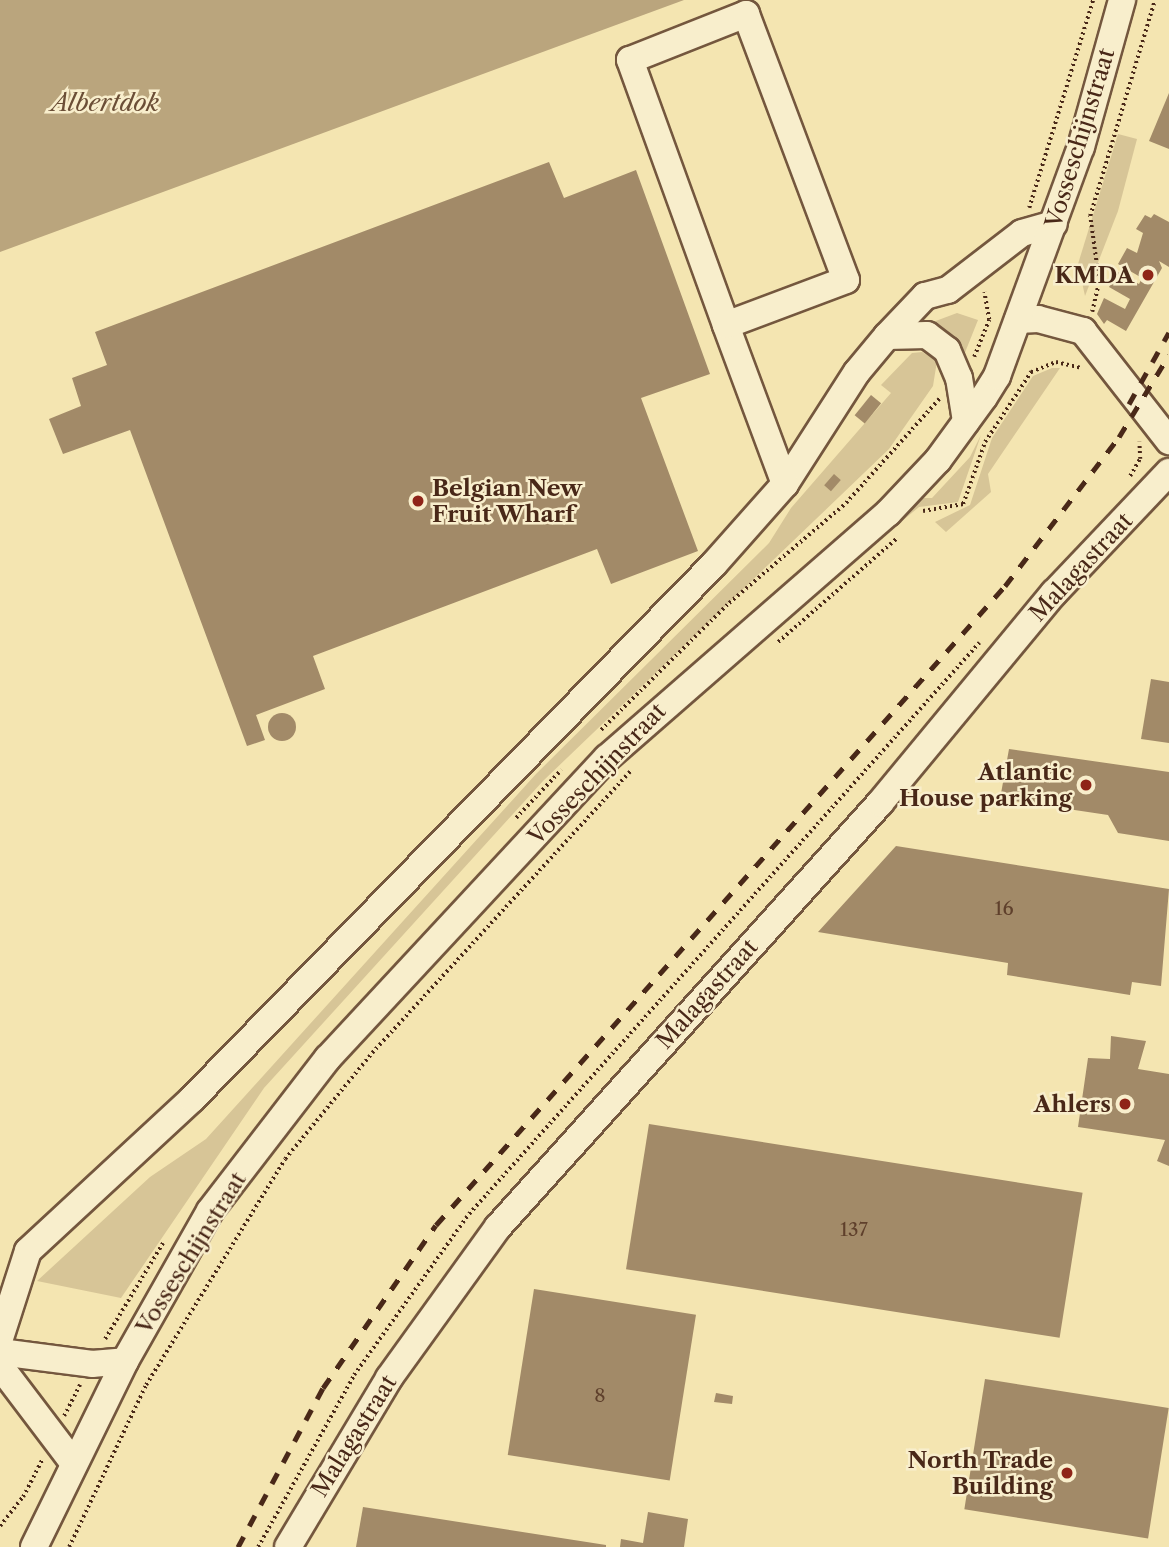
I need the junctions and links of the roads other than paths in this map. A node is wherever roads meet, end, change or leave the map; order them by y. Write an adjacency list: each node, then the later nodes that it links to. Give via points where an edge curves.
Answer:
1 (1122, 0): 2 (street, Vosseschijnstraat)
2 (1054, 224): 3 (street, Vosseschijnstraat); 5 (street, via 1022,233 948,290 925,296)
3 (1018, 320): 6 (street, Vosseschijnstraat, via 998,376); 7 (street, via 1038,319 1083,331)
4 (726, 325): 4 (street, via 630,61 746,14 846,279); 9 (street)
5 (887, 336): 6 (street, via 927,335 947,350 960,378); 9 (street, via 857,372)
6 (966, 421): 12 (street, Vosseschijnstraat, via 938,460 870,530 607,758 328,1058 211,1211)
7 (1169, 441)
8 (1169, 472): 16 (street, Malagastraat, via 1054,593 880,803 498,1227 395,1369)
9 (785, 484): 10 (street, via 714,564 202,1090 28,1251)
10 (0, 1338)
11 (0, 1352): 12 (street, via 92,1364)
12 (125, 1361): 14 (street, Vosseschijnstraat)
13 (0, 1366): 14 (street)
14 (72, 1461): 15 (street, Vosseschijnstraat)
15 (34, 1547)
16 (288, 1547)

